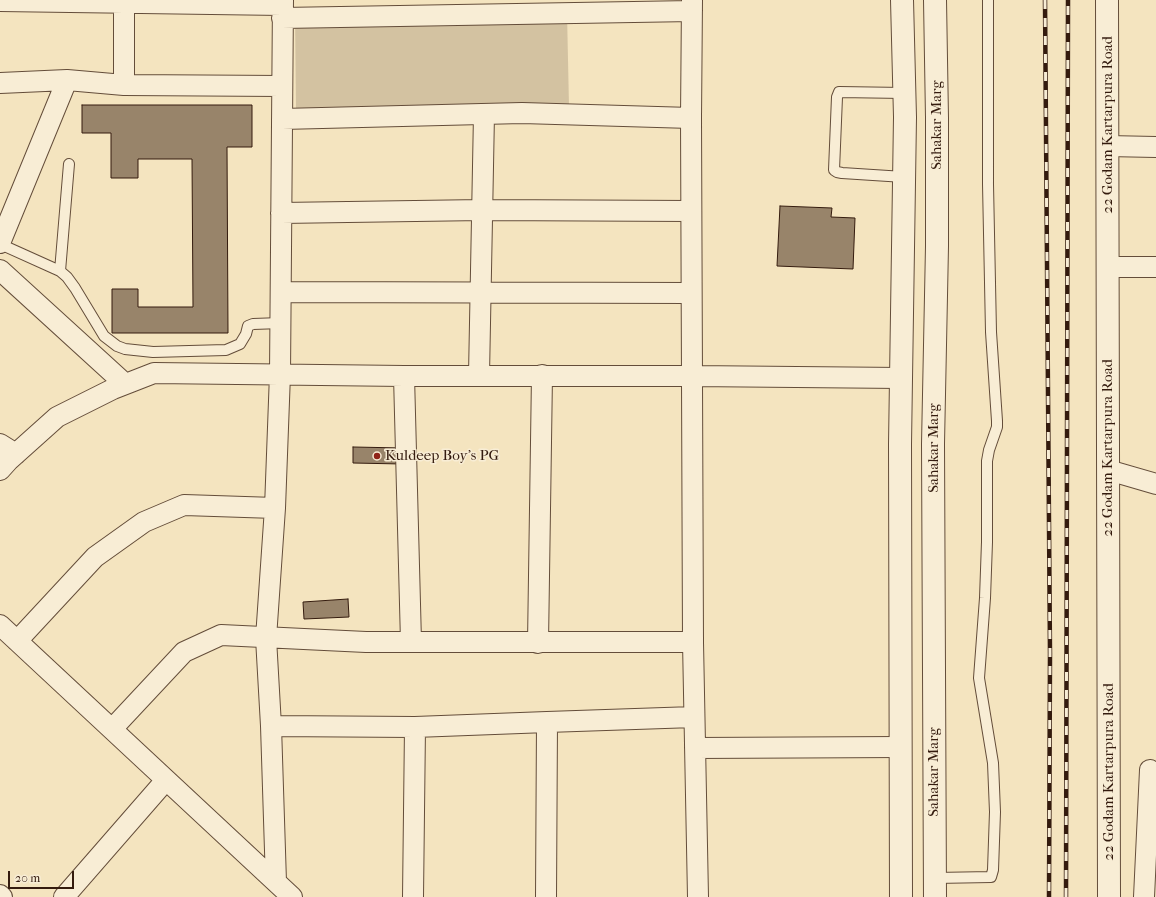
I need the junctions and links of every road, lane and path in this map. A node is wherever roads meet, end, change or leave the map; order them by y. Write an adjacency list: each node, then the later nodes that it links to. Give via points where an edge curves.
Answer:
1 (902, 0): 14 (street)
2 (935, 0): 62 (street, Sahakar Marg)
3 (988, 0): 62 (lane, via 988,184 997,427 988,460 987,550 979,678 993,763 993,870 991,877)
4 (1107, 0): 18 (street, 22 Godam Kartarpura Road)
5 (0, 1): 6 (street)
6 (124, 1): 9 (street); 12 (street)
7 (692, 6): 8 (street); 16 (street)
8 (487, 7): 9 (street)
9 (282, 8): 13 (street)
10 (67, 80): 11 (street); 12 (street); 25 (street)
11 (0, 82)
12 (124, 85): 13 (street)
13 (282, 86): 17 (street)
14 (904, 93): 21 (street); 21 (lane, via 839,92 834,170 842,173)
15 (484, 114): 16 (street); 17 (street); 22 (street)
16 (691, 118): 23 (street)
17 (282, 119): 24 (street)
18 (1107, 146): 19 (street); 26 (street, 22 Godam Kartarpura Road)
19 (1156, 147)
20 (69, 164): 29 (lane)
21 (904, 177): 39 (street)
22 (482, 210): 23 (street); 24 (street); 31 (street)
23 (691, 211): 32 (street)
24 (281, 213): 30 (street)
25 (0, 244): 29 (lane)
26 (1108, 267): 27 (street); 43 (street, 22 Godam Kartarpura Road)
27 (1156, 267)
28 (0, 270): 40 (street)
29 (60, 271): 33 (lane, via 75,288 104,336 125,349 153,352 226,350 240,344 248,326)
30 (281, 292): 31 (street); 33 (street)
31 (481, 292): 32 (street); 35 (street)
32 (692, 293): 38 (street)
33 (281, 323): 34 (street)
34 (280, 374): 37 (street); 40 (street, via 154,373); 45 (street)
35 (479, 375): 36 (street); 37 (street)
36 (542, 375): 38 (street); 50 (street)
37 (404, 376): 49 (street)
38 (692, 376): 39 (street); 51 (street)
39 (901, 378): 57 (street)
40 (125, 384): 41 (street, via 57,417)
41 (8, 449): 42 (street)
42 (0, 470)
43 (1108, 470): 44 (street); 69 (street, 22 Godam Kartarpura Road)
44 (1156, 484)
45 (275, 508): 47 (street); 48 (street, via 184,505 144,522 95,557)
46 (0, 625): 48 (street)
47 (266, 638): 49 (street); 54 (street); 56 (street, via 221,635 184,652)
48 (17, 642): 56 (street)
49 (410, 642): 50 (street)
50 (538, 642): 51 (street)
51 (692, 642): 52 (street)
52 (694, 717): 53 (street); 58 (street)
53 (547, 722): 55 (street); 66 (street)
54 (271, 726): 55 (street); 61 (street)
55 (415, 727): 65 (street)
56 (112, 729): 60 (street)
57 (901, 747): 58 (street); 68 (street)
58 (695, 748): 67 (street)
59 (1150, 770): 70 (street)
60 (166, 780): 61 (street); 63 (street)
61 (276, 882): 64 (street)
62 (935, 887)
63 (64, 897)
64 (292, 897)
65 (413, 897)
66 (546, 897)
67 (698, 897)
68 (901, 897)
69 (1109, 897)
70 (1144, 897)

